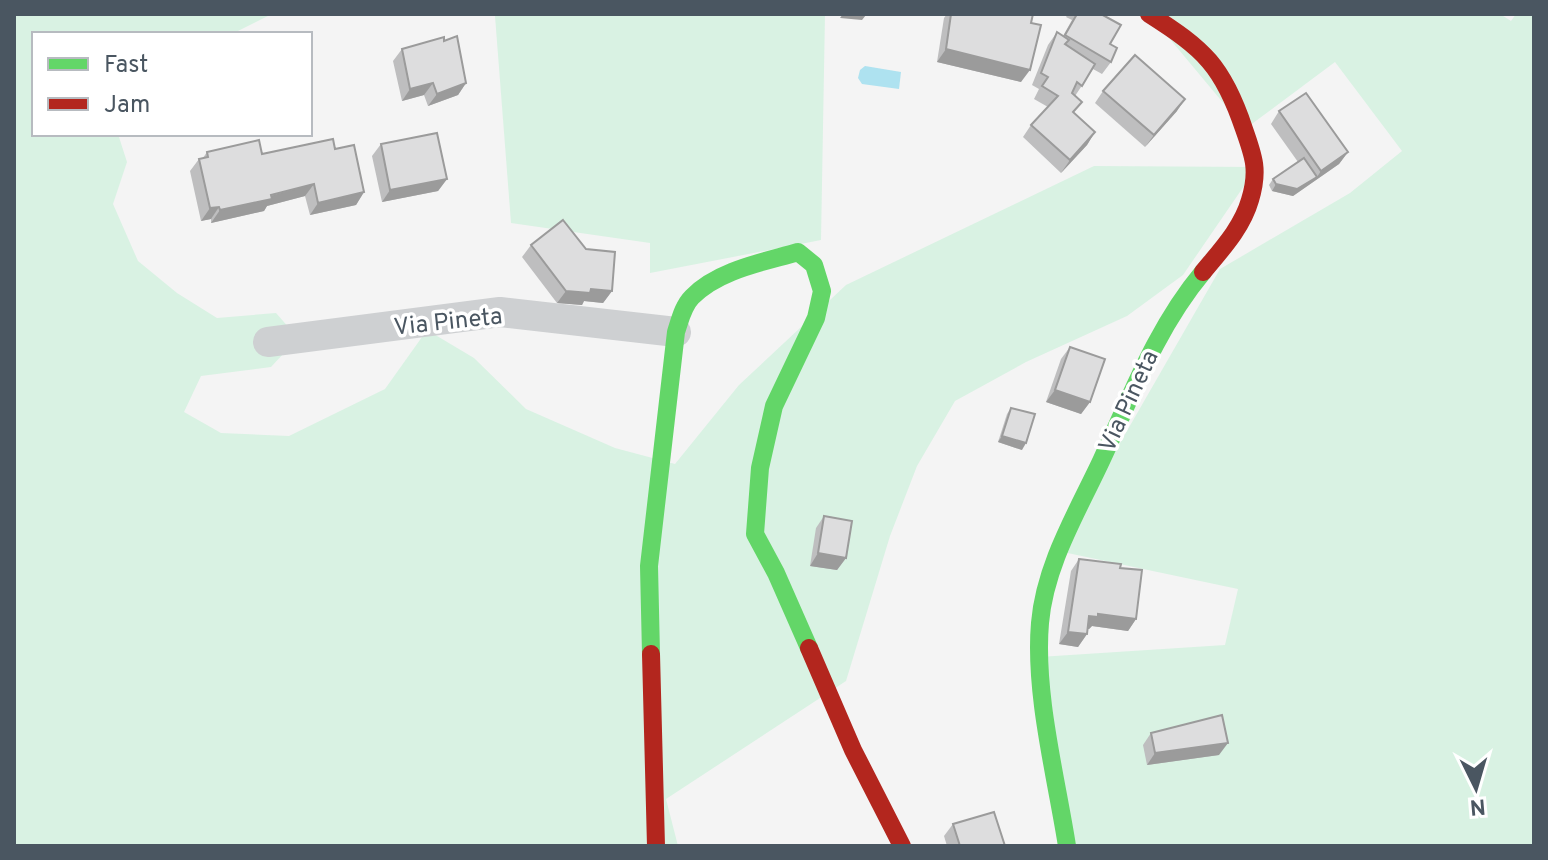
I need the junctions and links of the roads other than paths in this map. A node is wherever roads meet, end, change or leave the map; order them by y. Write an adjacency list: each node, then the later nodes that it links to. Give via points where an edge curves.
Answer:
1 (1149, 14): 6 (street, Via Pineta, via 1190,40 1216,66 1233,95 1257,167 1250,202 1234,234 1165,324 1050,570 1039,657)
2 (676, 332): 3 (street, Via Pineta, via 500,312); 4 (street, via 649,566); 5 (street, via 690,299 710,285 798,252 814,265 822,291 816,318 774,406 760,468 755,534)
3 (268, 342)
4 (656, 846)
5 (902, 846)
6 (1067, 846)

